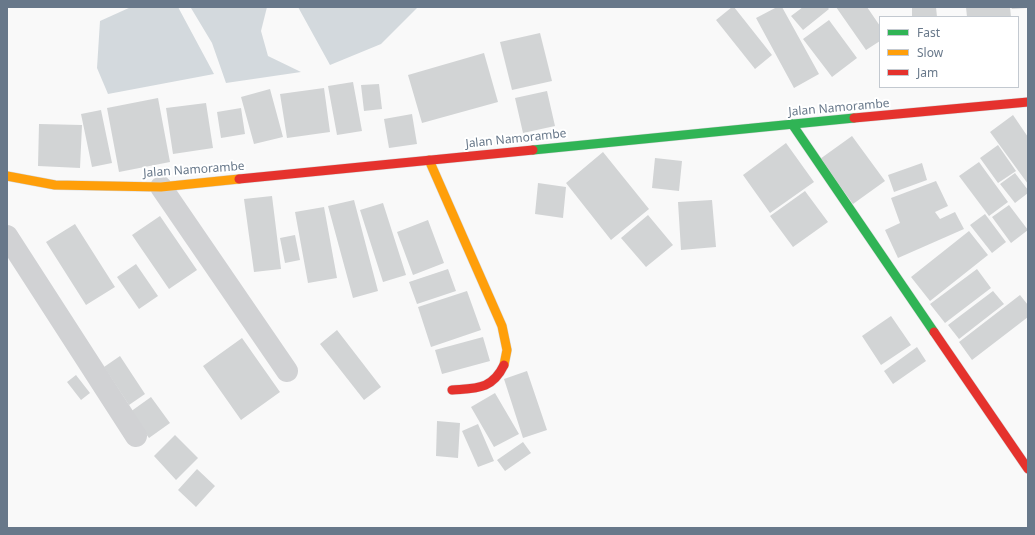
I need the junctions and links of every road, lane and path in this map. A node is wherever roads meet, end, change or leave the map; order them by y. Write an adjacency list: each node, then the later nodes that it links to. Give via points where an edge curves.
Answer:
1 (1028, 102): 2 (street, Jalan Namorambe)
2 (792, 124): 3 (street, Jalan Namorambe); 10 (street)
3 (429, 160): 5 (street, Jalan Namorambe); 8 (street, via 508,345 506,358 495,378 483,387)
4 (7, 176): 5 (street, Jalan Namorambe, via 55,185)
5 (161, 187): 7 (street)
6 (7, 236): 9 (street)
7 (287, 371)
8 (452, 390)
9 (136, 436)
10 (1028, 469)

